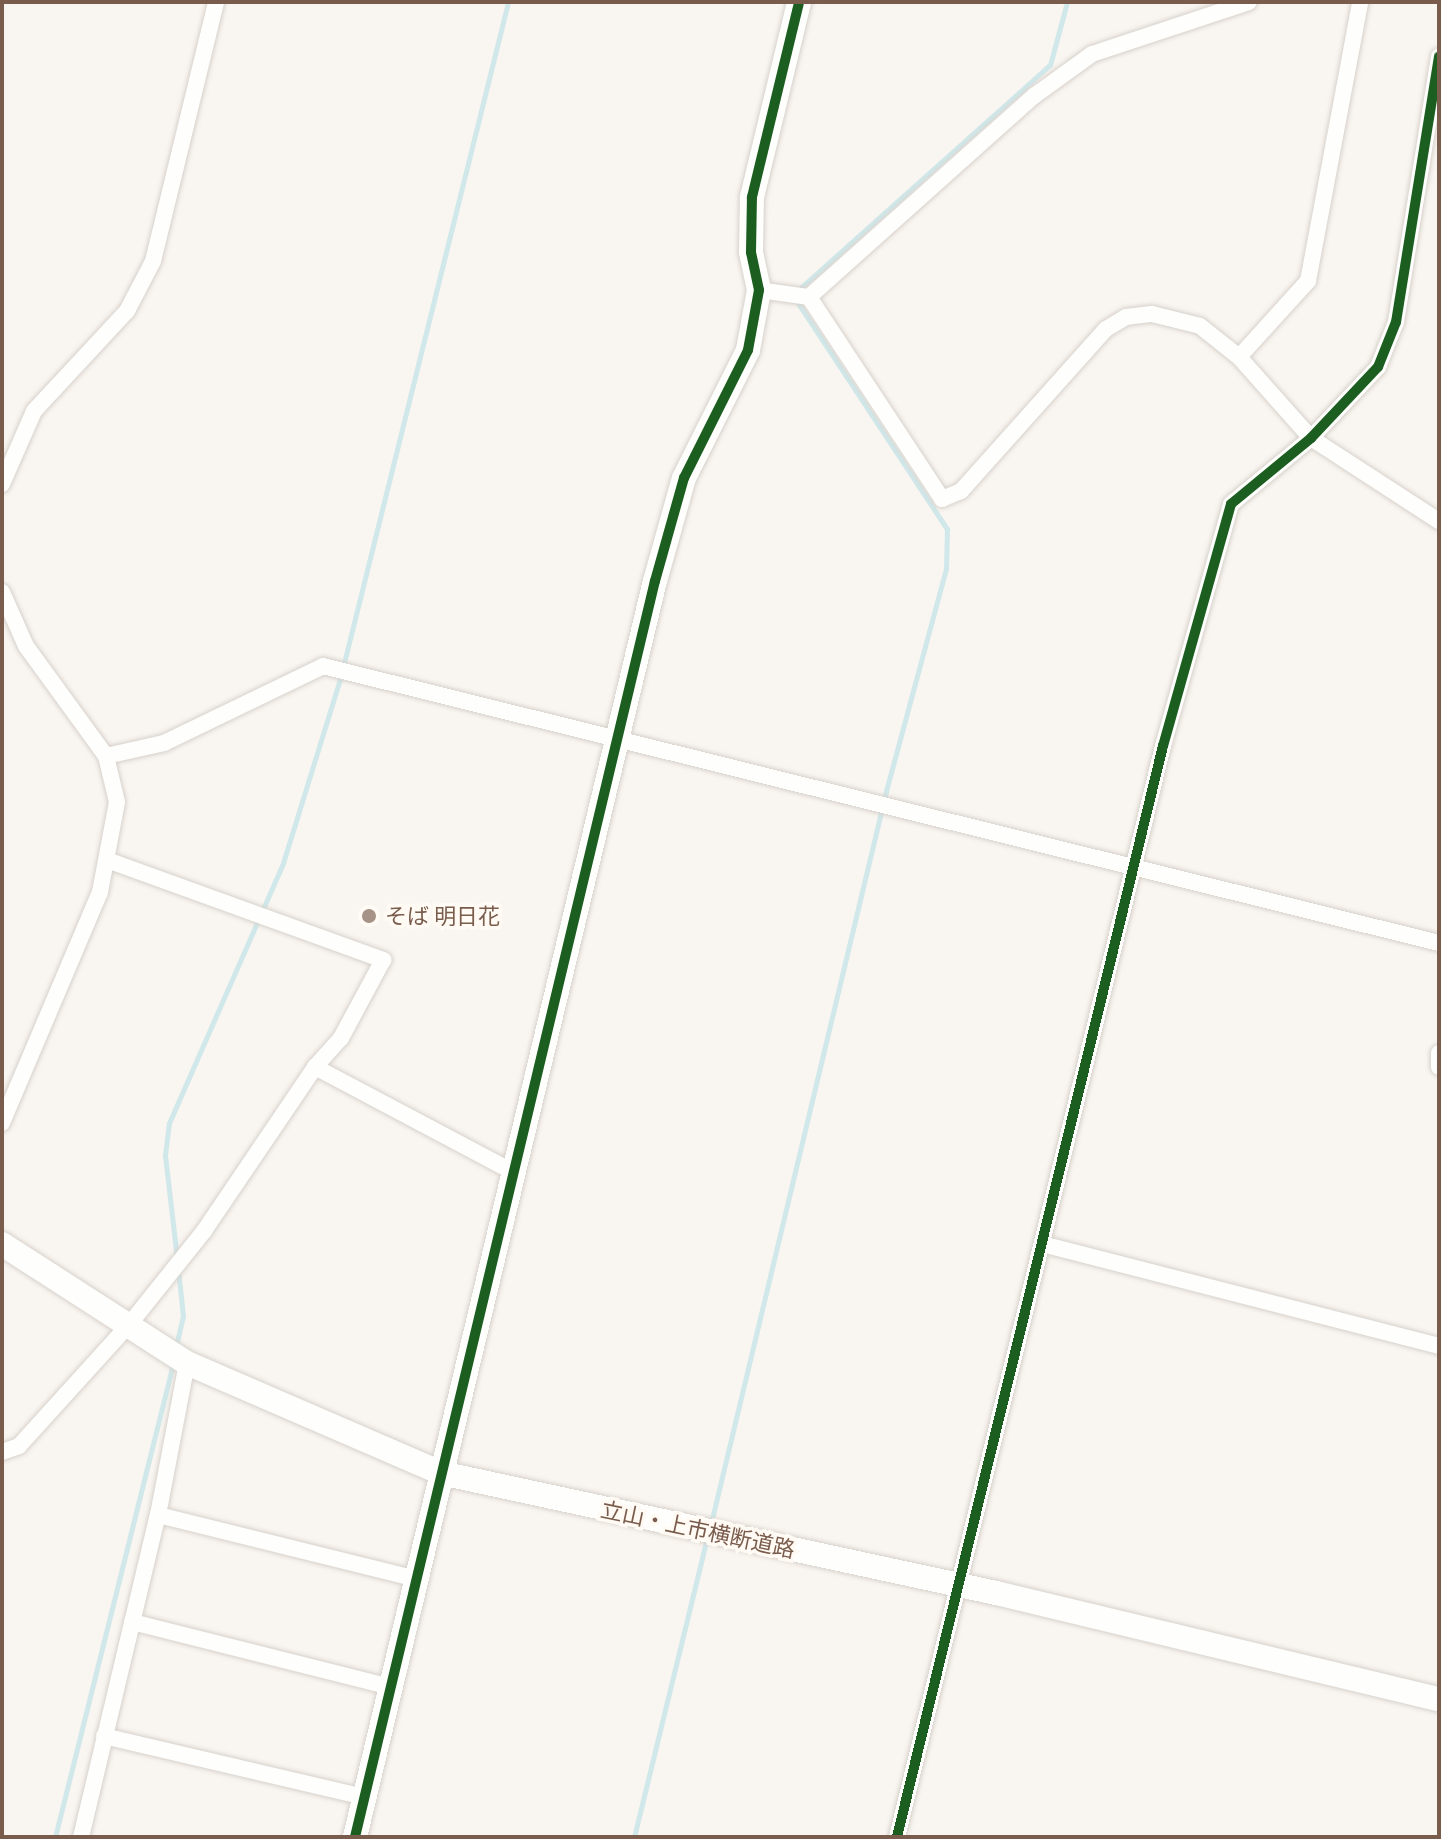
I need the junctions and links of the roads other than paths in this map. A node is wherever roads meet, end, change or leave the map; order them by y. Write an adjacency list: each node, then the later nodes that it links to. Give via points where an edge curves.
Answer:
1 (216, 2): 10 (street, via 153,261 127,311 34,411)
2 (799, 2): 6 (street, via 752,197 751,252)
3 (1249, 2): 7 (street, via 1092,54 1034,96)
4 (1360, 2): 8 (street, via 1308,281)
5 (1439, 56): 9 (street, via 1396,322 1378,367)
6 (759, 290): 7 (street); 13 (street, via 748,350 684,478)
7 (809, 297): 8 (street, via 942,499 961,491 1076,358 1126,317 1152,314 1200,326)
8 (1239, 357): 9 (street)
9 (1311, 438): 11 (street); 16 (street, via 1231,504 1163,746)
10 (2, 484)
11 (1439, 521)
12 (2, 592): 14 (street, via 26,646)
13 (617, 739): 14 (street, via 323,666 164,743); 16 (street); 22 (street)
14 (106, 756): 15 (street, via 117,802)
15 (107, 860): 19 (street, via 383,960 341,1038); 21 (street, via 94,905)
16 (1138, 867): 17 (street); 24 (street)
17 (1439, 943)
18 (1439, 1053): 20 (street)
19 (315, 1067): 22 (street); 25 (street, via 204,1231)
20 (1439, 1067)
21 (2, 1123)
22 (513, 1172): 29 (street)
23 (2, 1244): 25 (street, 立山・上市横断道路)
24 (1046, 1245): 26 (street); 32 (street)
25 (128, 1326): 27 (street, 立山・上市横断道路); 28 (street, via 27,1438)
26 (1439, 1346)
27 (179, 1357): 29 (street, 立山・上市横断道路); 30 (street)
28 (2, 1452)
29 (441, 1473): 31 (street); 32 (street, 立山・上市横断道路)
30 (158, 1515): 31 (street); 33 (street)
31 (417, 1579): 34 (street)
32 (957, 1585): 35 (street, 立山・上市横断道路); 40 (street)
33 (132, 1622): 34 (street); 36 (street)
34 (391, 1687): 37 (street)
35 (1439, 1699)
36 (104, 1736): 37 (street); 38 (street)
37 (364, 1797): 39 (street)
38 (81, 1837)
39 (355, 1837)
40 (897, 1837)

